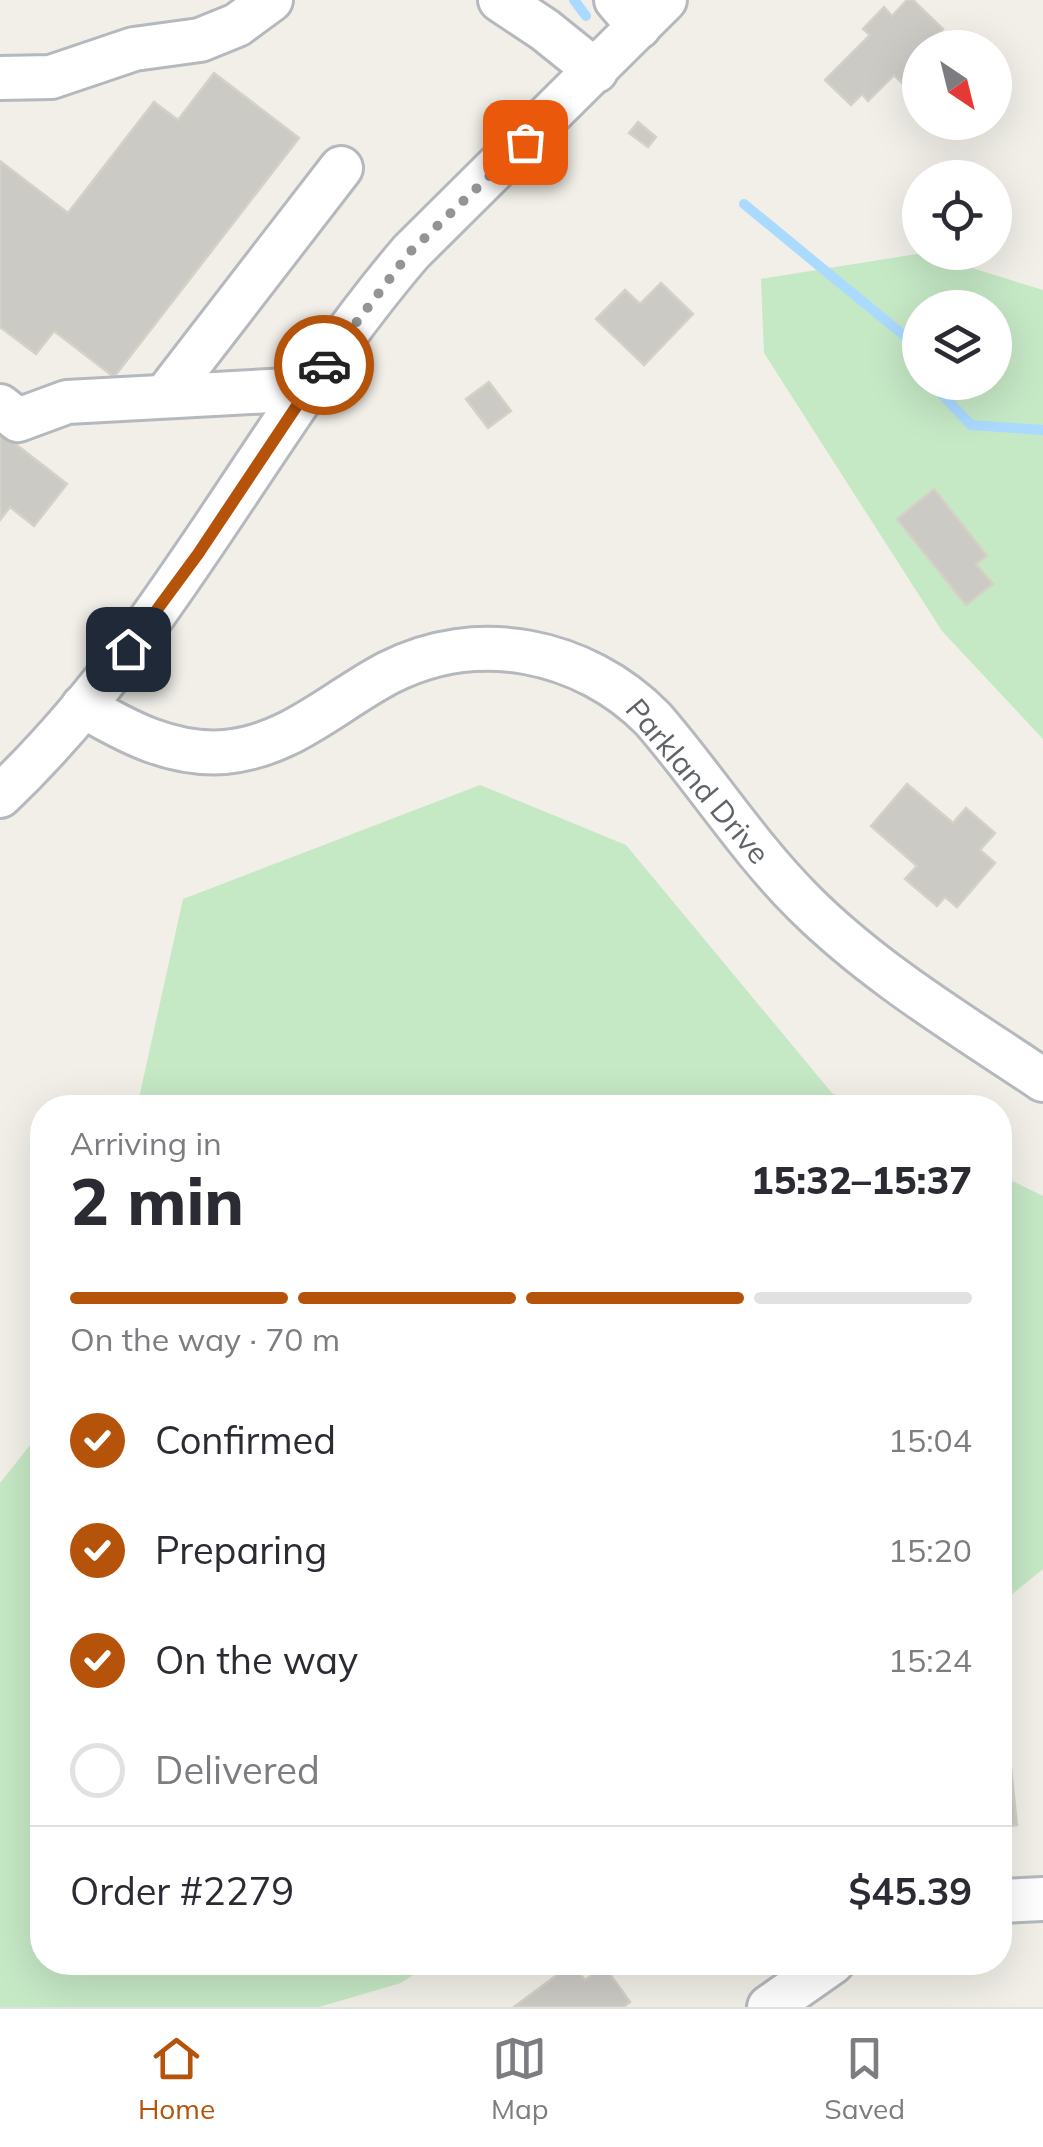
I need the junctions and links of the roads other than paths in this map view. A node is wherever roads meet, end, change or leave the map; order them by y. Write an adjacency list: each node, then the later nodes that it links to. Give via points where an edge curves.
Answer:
1 (270, 0): 5 (street, via 237,25 200,40 134,49 50,77)
2 (500, 0): 4 (street)
3 (640, 9): 4 (street)
4 (596, 71): 7 (street, via 410,252)
5 (0, 78)
6 (341, 168): 8 (street)
7 (307, 389): 8 (street); 10 (street, via 198,554)
8 (165, 396): 9 (street, via 67,402 18,420)
9 (0, 406)
10 (83, 706): 11 (street); 12 (street, Parkland Drive, via 148,740 222,752 274,742 385,675 433,656 509,649 584,668 644,710 780,879 840,938)
11 (0, 796)
12 (1043, 1080)
13 (1043, 1899): 14 (street)
14 (1012, 1900)
15 (815, 1975): 16 (street)
16 (769, 2007)

